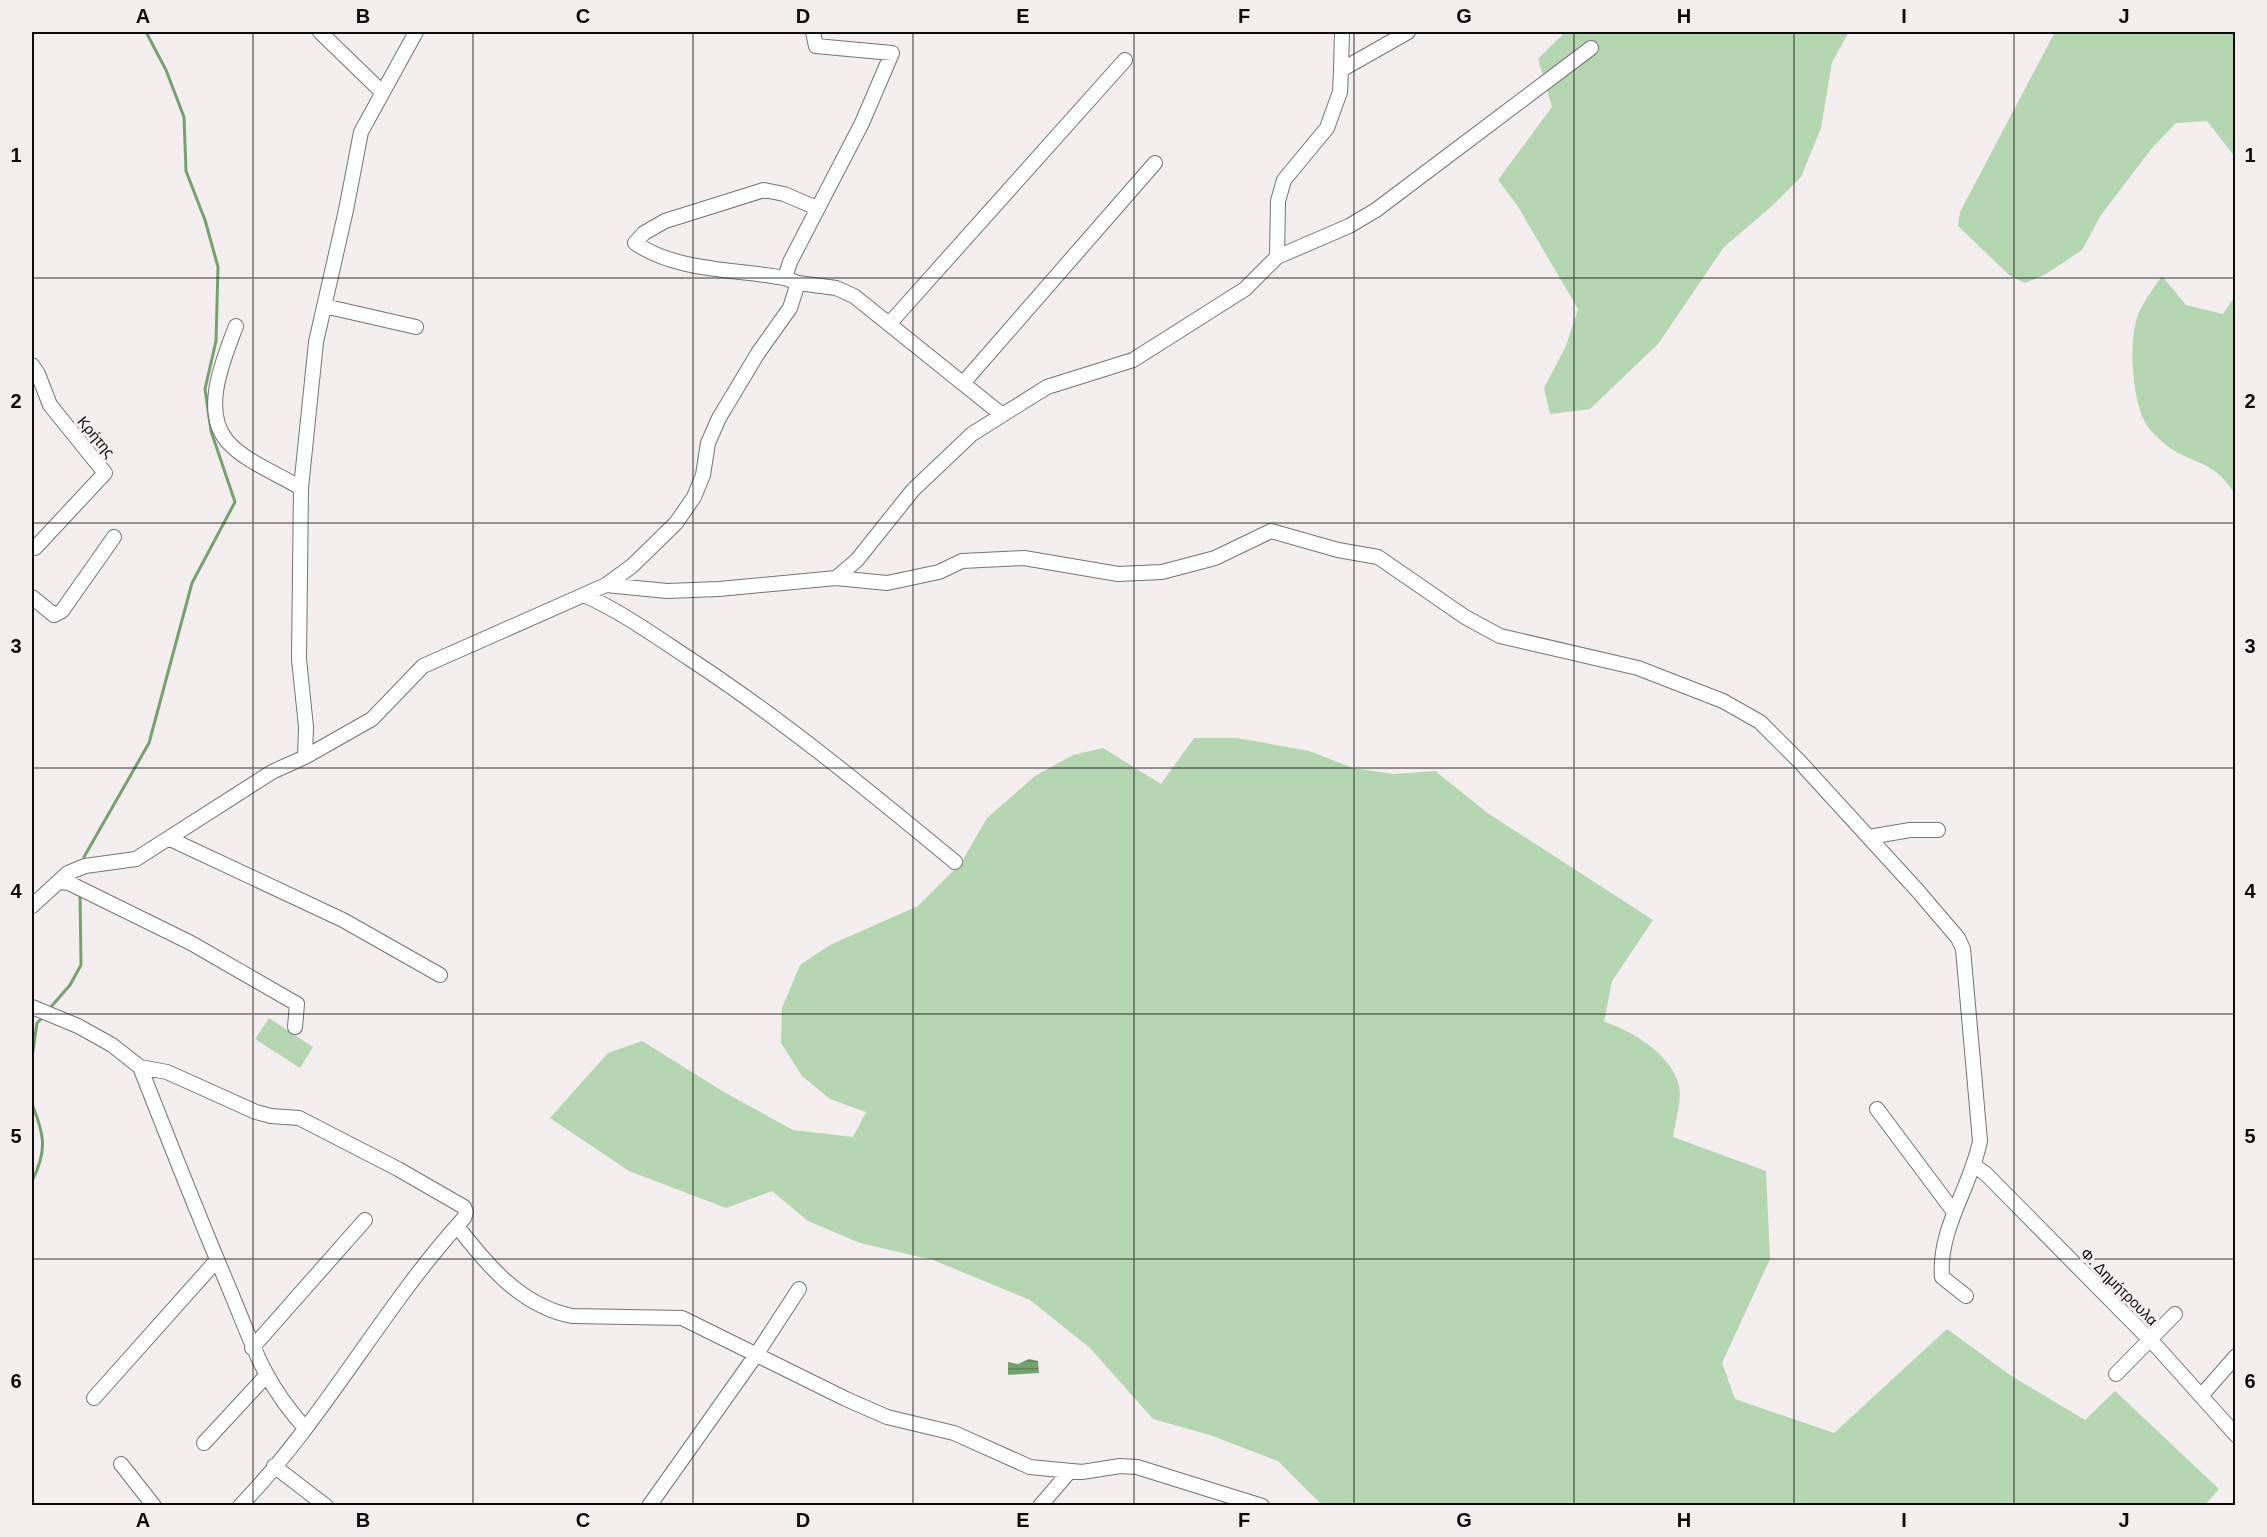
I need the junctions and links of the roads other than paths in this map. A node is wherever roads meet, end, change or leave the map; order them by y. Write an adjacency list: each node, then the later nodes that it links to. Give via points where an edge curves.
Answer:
1 (320, 32): 9 (street)
2 (416, 32): 9 (street)
3 (813, 32): 11 (street, via 816,46 892,53 862,123)
4 (1342, 32): 8 (street)
5 (1408, 32): 8 (street)
6 (1591, 48): 12 (street, via 1376,210)
7 (1125, 60): 15 (street)
8 (1341, 70): 12 (street, via 1340,92 1327,128 1284,180 1278,201)
9 (381, 91): 14 (street, via 361,132)
10 (1155, 163): 19 (street)
11 (817, 208): 13 (street, via 790,262); 13 (street, via 764,190 665,221 635,243 648,252 683,261)
12 (1277, 257): 21 (street, via 1245,289 1133,360 1063,381)
13 (792, 280): 15 (street, via 836,288 854,296); 26 (street, via 790,308 758,352 719,418 694,497 656,546)
14 (324, 306): 17 (street); 22 (street, via 312,372)
15 (890, 323): 19 (street)
16 (236, 326): 22 (street, via 223,362 215,405 220,427 227,441)
17 (416, 327)
18 (32, 365): 20 (street, Κρήτης)
19 (964, 382): 21 (street)
20 (36, 386): 24 (street, Κρήτης, via 105,473)
21 (1001, 414): 25 (street, via 972,434 913,490 857,560)
22 (301, 488): 29 (street, via 299,659)
23 (114, 537): 28 (street, via 62,610 54,615)
24 (35, 548)
25 (836, 578): 26 (street, via 667,591); 31 (street, via 887,583 939,572 962,561 1024,558 1118,574 1162,572 1215,558 1270,531 1378,557 1465,617 1500,636 1638,668 1723,700 1760,722)
26 (606, 585): 27 (street)
27 (584, 595): 29 (street, via 423,666 372,718); 33 (street, via 638,625 818,749)
28 (32, 597)
29 (305, 757): 32 (street, via 272,772)
30 (1938, 830): 31 (street)
31 (1869, 837): 41 (street, via 1958,938 1963,949 1980,1141)
32 (170, 839): 34 (street, via 136,859 85,866 68,873); 36 (street, via 343,920)
33 (955, 862)
34 (64, 882): 35 (street); 38 (street, via 191,943 297,1004)
35 (32, 906)
36 (440, 975)
37 (32, 1007): 39 (street, via 87,1031)
38 (295, 1027)
39 (140, 1067): 44 (street, via 167,1072 256,1112 299,1118 334,1135 464,1207 466,1212); 45 (street)
40 (1877, 1109): 42 (street)
41 (1975, 1166): 42 (street); 49 (street, Φ. Δημήτρουλα)
42 (1954, 1212): 47 (street, via 1941,1263 1942,1277)
43 (365, 1220): 50 (street)
44 (457, 1226): 51 (street, via 504,1281 556,1313 682,1318); 57 (street, via 438,1246)
45 (217, 1260): 50 (street); 56 (street)
46 (799, 1289): 51 (street)
47 (1966, 1296)
48 (2175, 1314): 49 (street)
49 (2148, 1339): 53 (street); 55 (street, Φ. Δημήτρουλα)
50 (252, 1348): 54 (street)
51 (756, 1355): 62 (street, via 887,1416 954,1433 1030,1467); 66 (street)
52 (2235, 1356): 55 (street)
53 (2116, 1374)
54 (266, 1377): 57 (street); 59 (street)
55 (2201, 1396): 58 (street, Φ. Δημήτρουλα)
56 (94, 1398)
57 (304, 1428): 61 (street)
58 (2235, 1435)
59 (204, 1443)
60 (121, 1464): 64 (street)
61 (274, 1466): 63 (street); 65 (street)
62 (1070, 1471): 67 (street); 68 (street, via 1137,1467)
63 (244, 1504)
64 (154, 1506)
65 (326, 1506)
66 (649, 1506)
67 (1040, 1506)
68 (1262, 1506)

